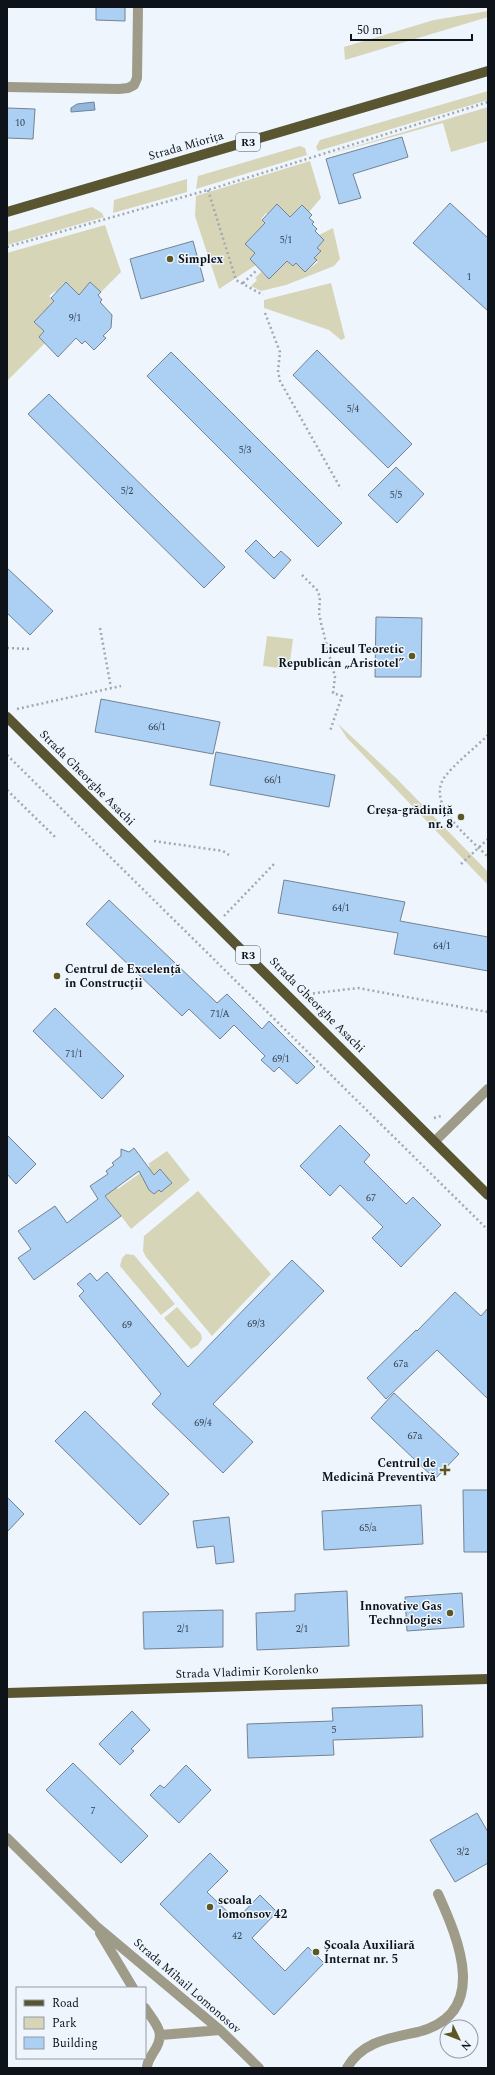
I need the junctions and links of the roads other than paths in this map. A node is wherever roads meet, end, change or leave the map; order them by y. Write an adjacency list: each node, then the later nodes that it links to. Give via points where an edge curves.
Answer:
1 (138, 7): 3 (street, via 137,78 134,85 119,89)
2 (488, 71): 4 (main road, Strada Miorița / R3)
3 (7, 87)
4 (7, 212)
5 (10, 714): 7 (main road, Strada Gheorghe Asachi / R3)
6 (488, 1089): 7 (street)
7 (435, 1141): 8 (main road, Strada Gheorghe Asachi / R3)
8 (488, 1195)
9 (488, 1678): 10 (main road, Strada Vladimir Korolenko)
10 (7, 1693)
11 (7, 1838): 13 (street, Strada Mihail Lomonosov)
12 (438, 1894): 20 (street, via 458,1942 464,1974 461,1997 454,2011 443,2020 420,2031 371,2044 356,2055)
13 (96, 1926): 14 (street, Strada Mihail Lomonosov); 16 (street, Strada Mihail Lomonosov)
14 (132, 1987)
15 (146, 2010): 17 (street)
16 (220, 2030): 17 (street); 19 (street, Strada Mihail Lomonosov)
17 (161, 2036): 18 (street, via 160,2044 148,2060)
18 (147, 2068)
19 (259, 2068)
20 (347, 2068)

